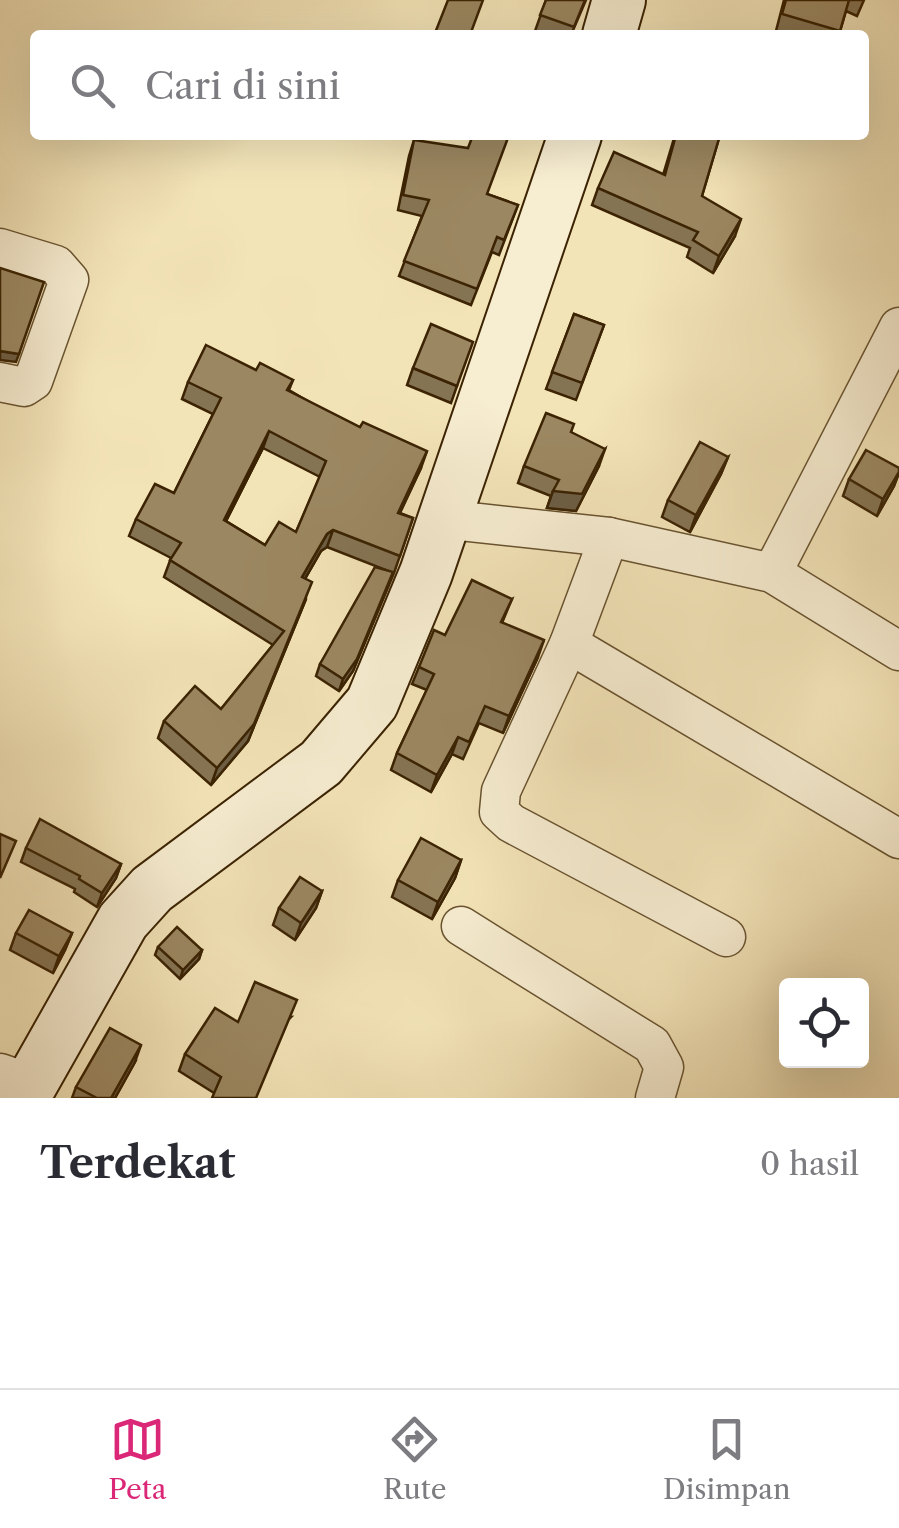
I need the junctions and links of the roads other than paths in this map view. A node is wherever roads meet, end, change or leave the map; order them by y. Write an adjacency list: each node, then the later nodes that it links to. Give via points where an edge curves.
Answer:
1 (620, 0): 2 (street)
2 (611, 30)
3 (573, 140): 7 (street)
4 (0, 248): 6 (street, via 56,265 69,284 33,381 24,387)
5 (899, 327): 9 (street)
6 (0, 382)
7 (442, 519): 8 (street); 15 (street, via 372,703 321,763 152,888 123,920)
8 (609, 537): 9 (street); 11 (street)
9 (772, 573): 10 (street)
10 (896, 640)
11 (570, 644): 12 (street); 14 (street, via 502,791 500,815)
12 (899, 839)
13 (461, 926): 16 (street, via 652,1045 664,1067)
14 (726, 937)
15 (17, 1084)
16 (655, 1098)

